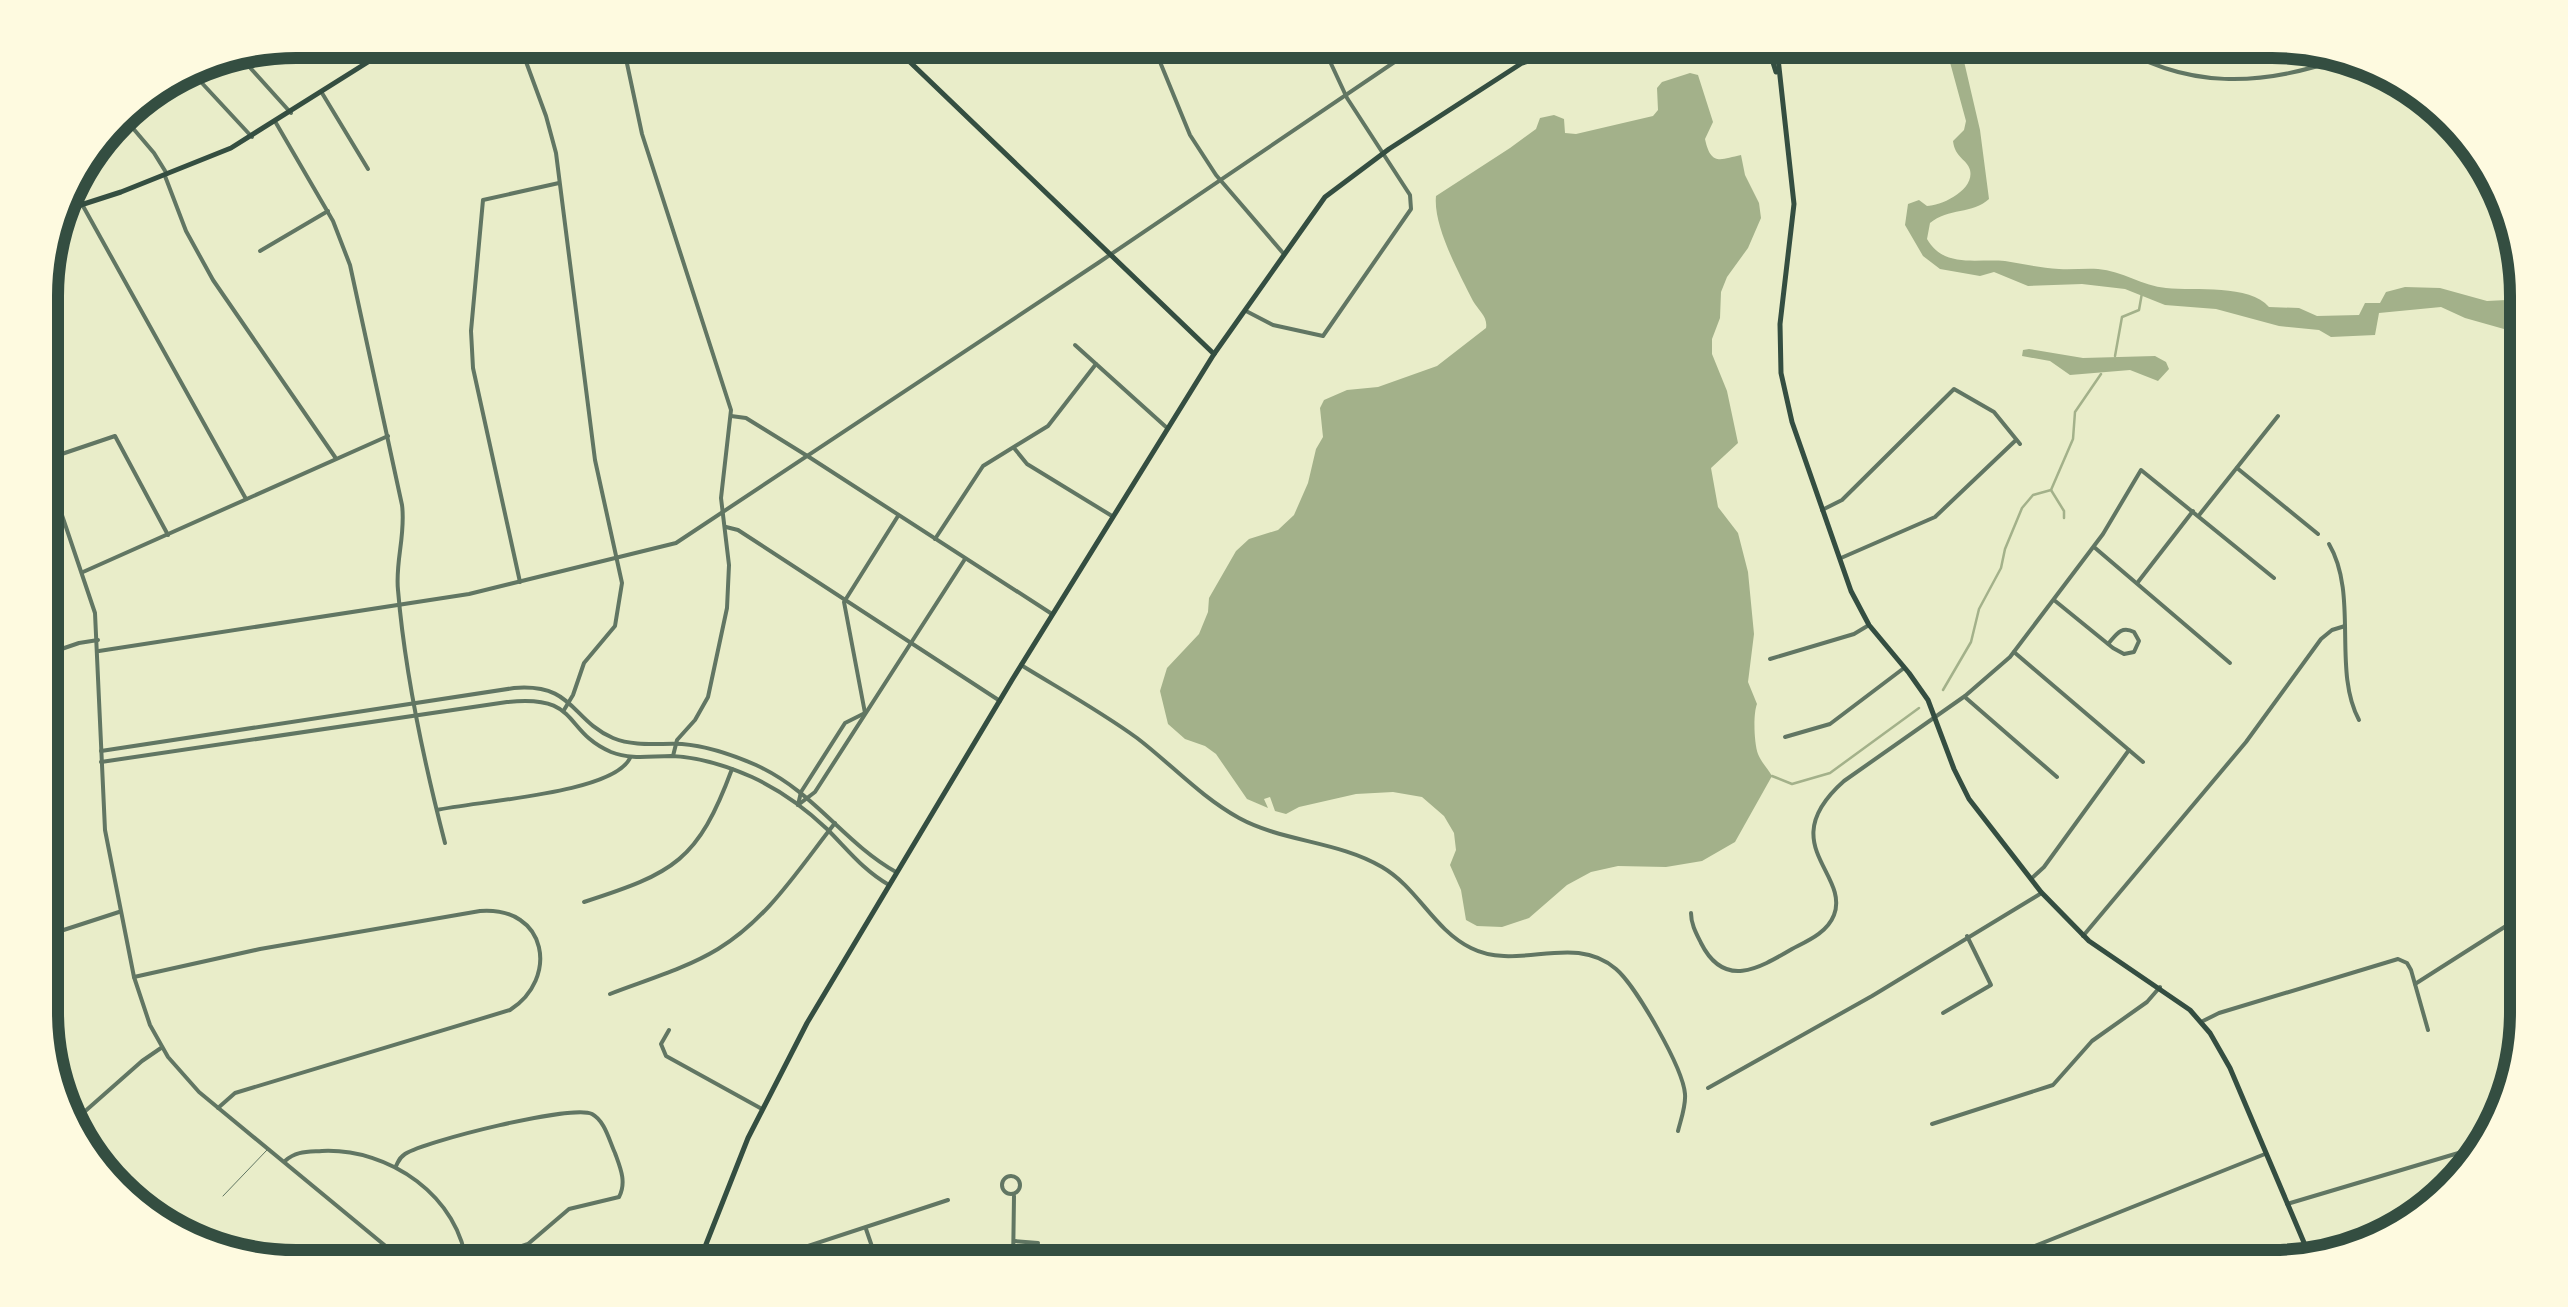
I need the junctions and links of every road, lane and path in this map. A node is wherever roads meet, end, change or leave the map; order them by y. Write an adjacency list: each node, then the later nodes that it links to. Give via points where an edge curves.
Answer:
1 (375, 58): 16 (main road)
2 (525, 58): 26 (street, via 548,122)
3 (626, 58): 37 (street, via 642,134)
4 (905, 58): 32 (main road)
5 (1158, 58): 25 (street, via 1184,125)
6 (1329, 58): 17 (street)
7 (1400, 58): 17 (street)
8 (1534, 58): 22 (main road)
9 (1779, 58): 14 (main road)
10 (2141, 58): 13 (street, via 2232,80)
11 (1770, 60): 14 (main road)
12 (246, 63): 18 (street)
13 (2323, 64)
14 (1778, 74): 48 (main road, via 1794,194 1780,364)
15 (199, 79): 21 (street)
16 (322, 92): 18 (main road); 23 (street)
17 (1346, 94): 22 (street); 25 (street)
18 (291, 113): 19 (main road)
19 (276, 123): 21 (main road); 29 (street)
20 (130, 124): 24 (street)
21 (252, 137): 24 (main road)
22 (1384, 152): 31 (main road, via 1325,197); 33 (street, via 1410,195 1410,212 1326,334 1273,326)
23 (368, 169)
24 (166, 175): 27 (main road); 43 (street, via 213,280)
25 (1219, 178): 31 (street); 32 (street)
26 (560, 183): 60 (street, via 596,467); 65 (street, via 484,200 473,368)
27 (82, 205): 28 (main road); 46 (street)
28 (75, 207)
29 (328, 211): 30 (street); 40 (street, via 353,276)
30 (260, 250)
31 (1283, 253): 33 (main road)
32 (1108, 256): 35 (main road); 44 (street)
33 (1244, 310): 35 (main road)
34 (1075, 345): 36 (street)
35 (1214, 354): 39 (main road)
36 (1096, 364): 39 (street); 41 (street, via 1051,424)
37 (731, 416): 44 (street, via 746,418); 50 (street)
38 (2278, 416): 45 (street)
39 (1166, 428): 52 (main road)
40 (388, 436): 43 (street); 69 (street, via 403,512)
41 (1013, 448): 52 (street); 57 (street, via 983,466)
42 (58, 455): 56 (street, via 115,436)
43 (335, 457): 46 (street)
44 (809, 457): 50 (street); 51 (street)
45 (2236, 468): 53 (street); 55 (street)
46 (246, 498): 56 (street)
47 (58, 499): 63 (street)
48 (1822, 510): 61 (main road); 61 (street, via 1842,500 1954,390 1990,409 2018,442 1935,517)
49 (2193, 511): 53 (street); 59 (street, via 2141,470); 66 (street)
50 (723, 514): 54 (street); 60 (street, via 676,542)
51 (898, 515): 57 (street); 67 (street)
52 (1112, 516): 70 (main road)
53 (2199, 516): 64 (street)
54 (724, 527): 67 (street); 99 (street, via 728,596 714,678 702,709)
55 (2318, 534)
56 (168, 535): 63 (street)
57 (935, 539): 62 (street)
58 (2328, 544): 72 (street, via 2340,570)
59 (2094, 547): 66 (street); 68 (street)
60 (618, 558): 65 (street); 86 (street, via 618,620 584,664)
61 (1839, 558): 71 (main road)
62 (965, 559): 70 (street); 74 (street)
63 (84, 572): 73 (street)
64 (2274, 578)
65 (520, 582): 69 (street)
66 (2138, 582): 80 (street)
67 (844, 600): 74 (street); 90 (street)
68 (2054, 600): 75 (street); 78 (street)
69 (399, 605): 77 (street); 87 (street)
70 (1052, 614): 81 (main road)
71 (1869, 625): 79 (street); 82 (main road)
72 (2345, 626): 93 (street); 129 (street, via 2321,639 2246,742)
73 (98, 640): 76 (street); 77 (street)
74 (910, 642): 85 (street); 90 (street)
75 (2108, 644): 75 (street, via 2129,654 2138,638 2124,630)
76 (58, 650)
77 (98, 651): 101 (street)
78 (2014, 652): 84 (street); 102 (street)
79 (1770, 659)
80 (2230, 663)
81 (1021, 666): 85 (main road); 144 (street, via 1124,729 1238,817 1383,867 1468,947 1506,959 1576,952 1609,963 1636,993 1680,1075 1686,1098)
82 (1905, 667): 92 (main road); 97 (street, via 1830,724)
83 (488, 692): 86 (street, via 538,688); 87 (street); 88 (street)
84 (1965, 696): 92 (street); 111 (street)
85 (1000, 701): 119 (main road)
86 (570, 702): 89 (street); 96 (street)
87 (416, 703): 91 (street); 94 (street)
88 (490, 704): 89 (street, via 532,700); 91 (street)
89 (564, 710): 100 (street)
90 (865, 713): 112 (street, via 844,723); 113 (street)
91 (418, 716): 95 (street); 115 (street)
92 (1935, 717): 120 (main road, via 1965,792); 125 (street, via 1844,781 1821,810 1814,845 1836,900 1822,931 1760,967 1734,972 1706,952)
93 (2359, 720)
94 (289, 723): 95 (street); 98 (street)
95 (291, 735): 103 (street)
96 (610, 736): 99 (street); 100 (street)
97 (1785, 737)
98 (182, 740): 101 (street); 103 (street)
99 (675, 744): 104 (street); 105 (street)
100 (605, 749): 106 (street)
101 (101, 750): 107 (street)
102 (2128, 750): 108 (street); 120 (street)
103 (184, 752): 107 (street)
104 (727, 755): 109 (street); 112 (street)
105 (673, 756): 106 (street); 109 (street)
106 (630, 757): 115 (street, via 617,772 582,786)
107 (101, 762): 124 (street, via 104,830)
108 (2143, 762)
109 (724, 766): 110 (street)
110 (732, 770): 114 (street); 123 (street, via 706,830 680,859 649,880)
111 (2056, 776)
112 (801, 792): 113 (street); 114 (street)
113 (810, 798): 114 (street); 116 (street)
114 (798, 804): 117 (street)
115 (436, 810): 118 (street)
116 (835, 822): 117 (street); 119 (street)
117 (828, 831): 121 (street); 133 (street, via 736,937 704,957)
118 (445, 843)
119 (896, 872): 121 (main road)
120 (2031, 879): 122 (main road)
121 (889, 885): 141 (main road)
122 (2042, 892): 128 (street); 129 (main road)
123 (584, 902)
124 (119, 912): 127 (street); 130 (street)
125 (1691, 914)
126 (2510, 923): 131 (street)
127 (58, 933)
128 (1967, 936): 134 (street, via 1991,985); 139 (street)
129 (2083, 936): 132 (main road)
130 (134, 977): 138 (street); 140 (street, via 480,911 510,914 532,929 535,980 510,1010 235,1093)
131 (2415, 984): 135 (street, via 2398,959); 137 (street)
132 (2160, 987): 135 (main road); 143 (street, via 2092,1040 2054,1085)
133 (610, 994)
134 (1943, 1013)
135 (2201, 1022): 147 (main road, via 2226,1060)
136 (669, 1030): 141 (street, via 662,1044 666,1056)
137 (2428, 1030)
138 (161, 1048): 140 (street); 142 (street)
139 (1708, 1088)
140 (218, 1108): 145 (street)
141 (762, 1110): 162 (main road)
142 (82, 1115)
143 (1932, 1124)
144 (1678, 1131)
145 (269, 1148): 148 (street); 150 (lane)
146 (2464, 1151): 153 (street)
147 (2266, 1154): 153 (main road); 158 (street)
148 (285, 1160): 149 (street, via 298,1152 344,1150); 159 (street)
149 (396, 1166): 160 (street, via 425,1188); 161 (street, via 408,1153 490,1127 590,1113 619,1164 621,1194 569,1208)
150 (222, 1196)
151 (1014, 1196): 155 (street)
152 (948, 1200): 154 (street)
153 (2287, 1204): 157 (main road)
154 (866, 1227): 163 (street); 164 (street)
155 (1014, 1242): 156 (street); 165 (street)
156 (1038, 1243)
157 (2306, 1247)
158 (2025, 1249)
159 (390, 1250)
160 (463, 1250)
161 (512, 1250)
162 (704, 1250)
163 (797, 1250)
164 (873, 1250)
165 (1014, 1250)

